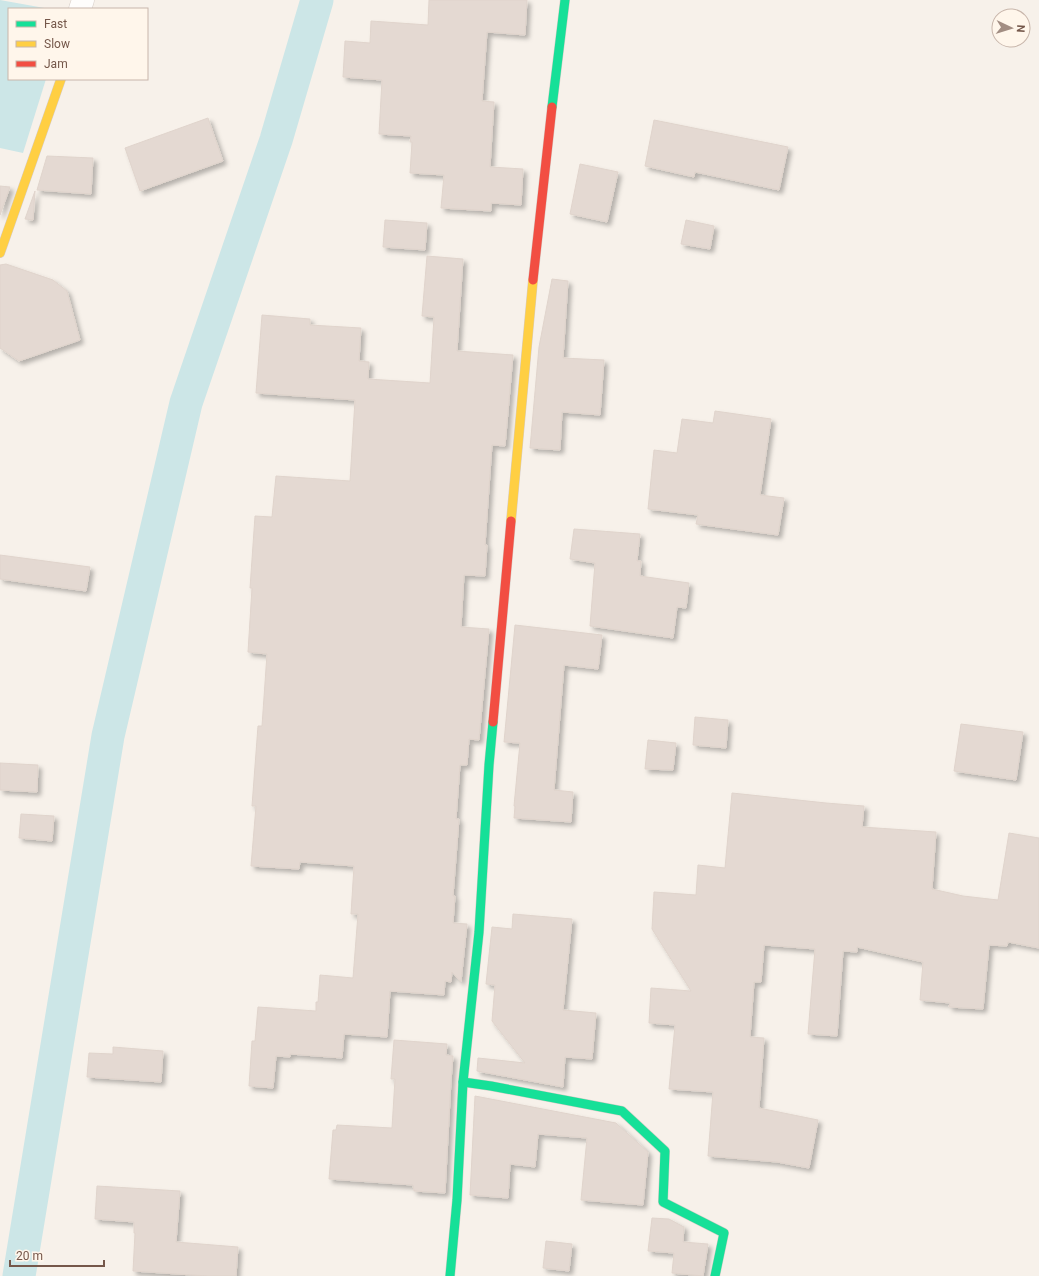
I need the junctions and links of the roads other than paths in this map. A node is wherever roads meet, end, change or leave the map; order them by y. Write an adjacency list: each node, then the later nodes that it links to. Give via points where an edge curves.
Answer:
1 (565, 0): 4 (street, via 531,299 489,765 479,932)
2 (61, 80): 3 (street)
3 (0, 253)
4 (462, 1082): 5 (street, via 457,1200); 6 (street, via 622,1111 665,1151 663,1202 724,1233)
5 (450, 1276)
6 (715, 1276)

